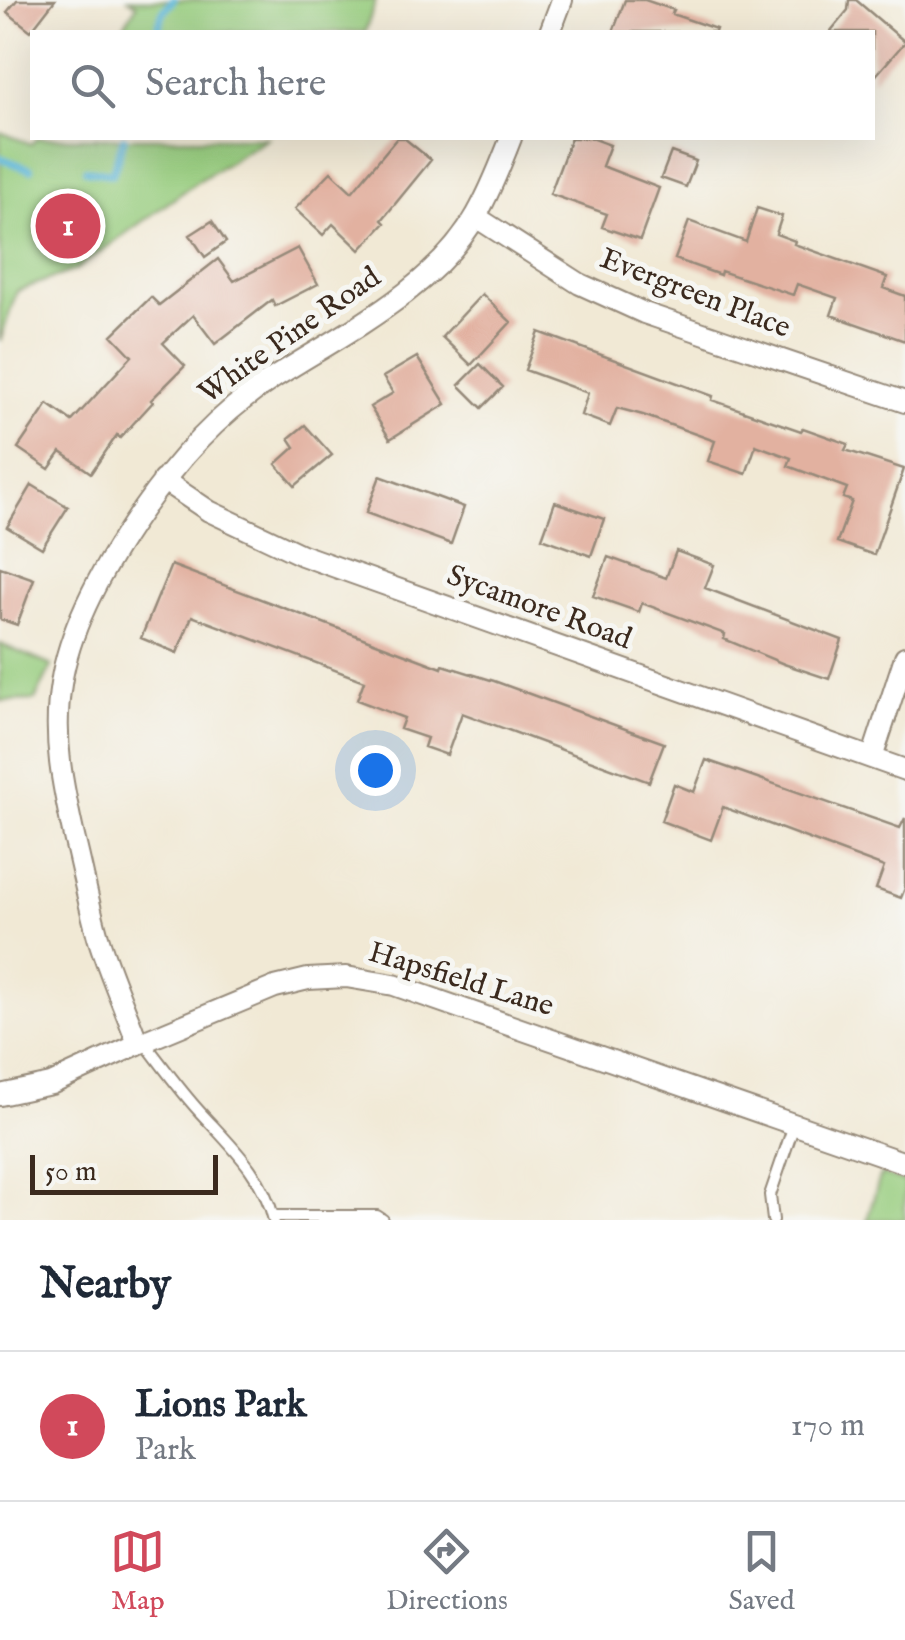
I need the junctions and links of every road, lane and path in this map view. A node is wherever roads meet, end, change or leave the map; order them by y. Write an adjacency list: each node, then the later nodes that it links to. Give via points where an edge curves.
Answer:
1 (562, 0): 2 (street)
2 (551, 30)
3 (510, 140): 4 (street, White Pine Road)
4 (476, 216): 5 (street, Evergreen Place, via 580,284 644,313); 6 (street, White Pine Road, via 408,290 228,412)
5 (905, 402)
6 (163, 480): 8 (street, Sycamore Road, via 302,555); 10 (street, White Pine Road, via 87,603 61,680 56,721 60,773 98,937)
7 (905, 657): 8 (street)
8 (872, 758): 9 (street, Sycamore Road)
9 (905, 770)
10 (141, 1043): 11 (street, Hapsfield Lane, via 51,1084); 12 (street, Hapsfield Lane, via 274,987 346,976 394,985); 14 (lane, via 243,1157 268,1195)
11 (0, 1095)
12 (795, 1122): 13 (street, Hapsfield Lane); 16 (lane, via 770,1196)
13 (905, 1164)
14 (273, 1218): 15 (lane)
15 (382, 1220)
16 (773, 1220)

